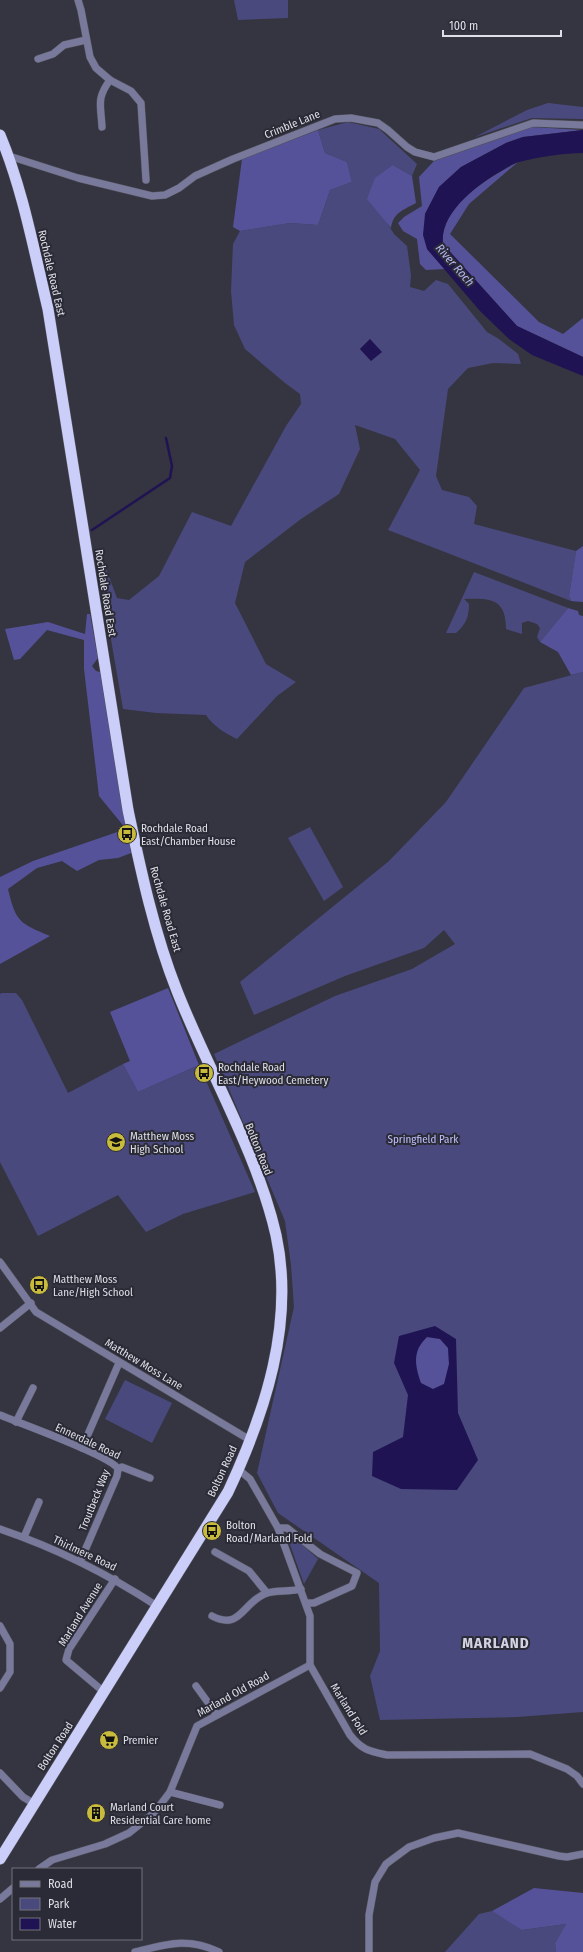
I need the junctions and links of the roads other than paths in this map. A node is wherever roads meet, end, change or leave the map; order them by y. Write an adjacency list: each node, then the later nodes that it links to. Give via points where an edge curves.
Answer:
1 (78, 0): 2 (street)
2 (86, 40): 3 (street, via 64,45 53,54); 4 (street, via 96,68)
3 (38, 58)
4 (110, 80): 6 (street, via 99,101); 9 (street, via 144,102)
5 (583, 125): 8 (street, Crimble Lane, via 533,123 434,157 415,152 378,123 351,118 335,119 195,176 172,193 152,196 78,178)
6 (102, 127)
7 (0, 135): 8 (highway, Rochdale Road East)
8 (9, 156): 10 (highway, Rochdale Road East, via 48,310 127,803 144,884 176,990)
9 (146, 180)
10 (202, 1050): 18 (highway, Bolton Road, via 263,1193 276,1234 280,1260 280,1332 270,1379)
11 (0, 1262): 12 (street, Matthew Moss Lane)
12 (31, 1303): 13 (street); 14 (street, Matthew Moss Lane, via 36,1312)
13 (0, 1328)
14 (119, 1363): 18 (street, Matthew Moss Lane); 19 (street)
15 (33, 1388): 17 (street)
16 (0, 1415): 17 (street, Ennerdale Road)
17 (16, 1422): 19 (street, Ennerdale Road)
18 (250, 1440): 21 (highway, Bolton Road)
19 (82, 1448): 20 (street, Ennerdale Road, via 113,1463)
20 (118, 1469): 22 (street, Ennerdale Road, via 122,1467); 28 (street, Troutbeck Way)
21 (238, 1470): 24 (street, Marland Fold, via 250,1479); 33 (highway, Bolton Road, via 228,1492)
22 (150, 1478)
23 (39, 1502): 26 (street)
24 (278, 1528): 30 (street, Marland Fold); 32 (street, via 287,1528 320,1554 358,1573 352,1586 314,1603)
25 (0, 1529): 26 (street, Thirlmere Road)
26 (24, 1538): 28 (street, Thirlmere Road)
27 (215, 1552): 31 (street, via 250,1571)
28 (80, 1562): 29 (street, Thirlmere Road)
29 (115, 1579): 33 (street, Thirlmere Road); 39 (street, Marland Avenue, via 70,1649 66,1660)
30 (301, 1589): 31 (street); 32 (street, Marland Fold)
31 (268, 1593): 34 (street, via 249,1604 238,1617 230,1621 218,1623)
32 (306, 1603): 36 (street, Marland Fold, via 310,1616)
33 (157, 1606): 39 (highway, Bolton Road)
34 (212, 1616)
35 (0, 1626): 38 (street, via 10,1644 10,1672)
36 (310, 1665): 40 (street, Marland Old Road); 42 (street, Marland Fold, via 350,1735 366,1750 387,1754 530,1754 568,1769)
37 (196, 1686): 40 (street)
38 (0, 1688)
39 (104, 1692): 44 (highway, Bolton Road)
40 (217, 1715): 43 (street, Marland Old Road, via 197,1726)
41 (0, 1773): 44 (street, via 23,1797)
42 (583, 1784)
43 (170, 1792): 45 (street); 48 (street, Marland Old Road, via 154,1812 129,1833 105,1844 52,1860)
44 (33, 1803): 47 (highway, Bolton Road)
45 (220, 1805)
46 (583, 1854): 53 (street, via 559,1856 458,1833 409,1847 386,1864 375,1882 368,1915)
47 (0, 1859)
48 (40, 1868)
49 (12, 1889): 50 (street)
50 (0, 1899)
51 (135, 1952): 52 (street, via 176,1943 193,1943)
52 (219, 1952)
53 (369, 1952)

